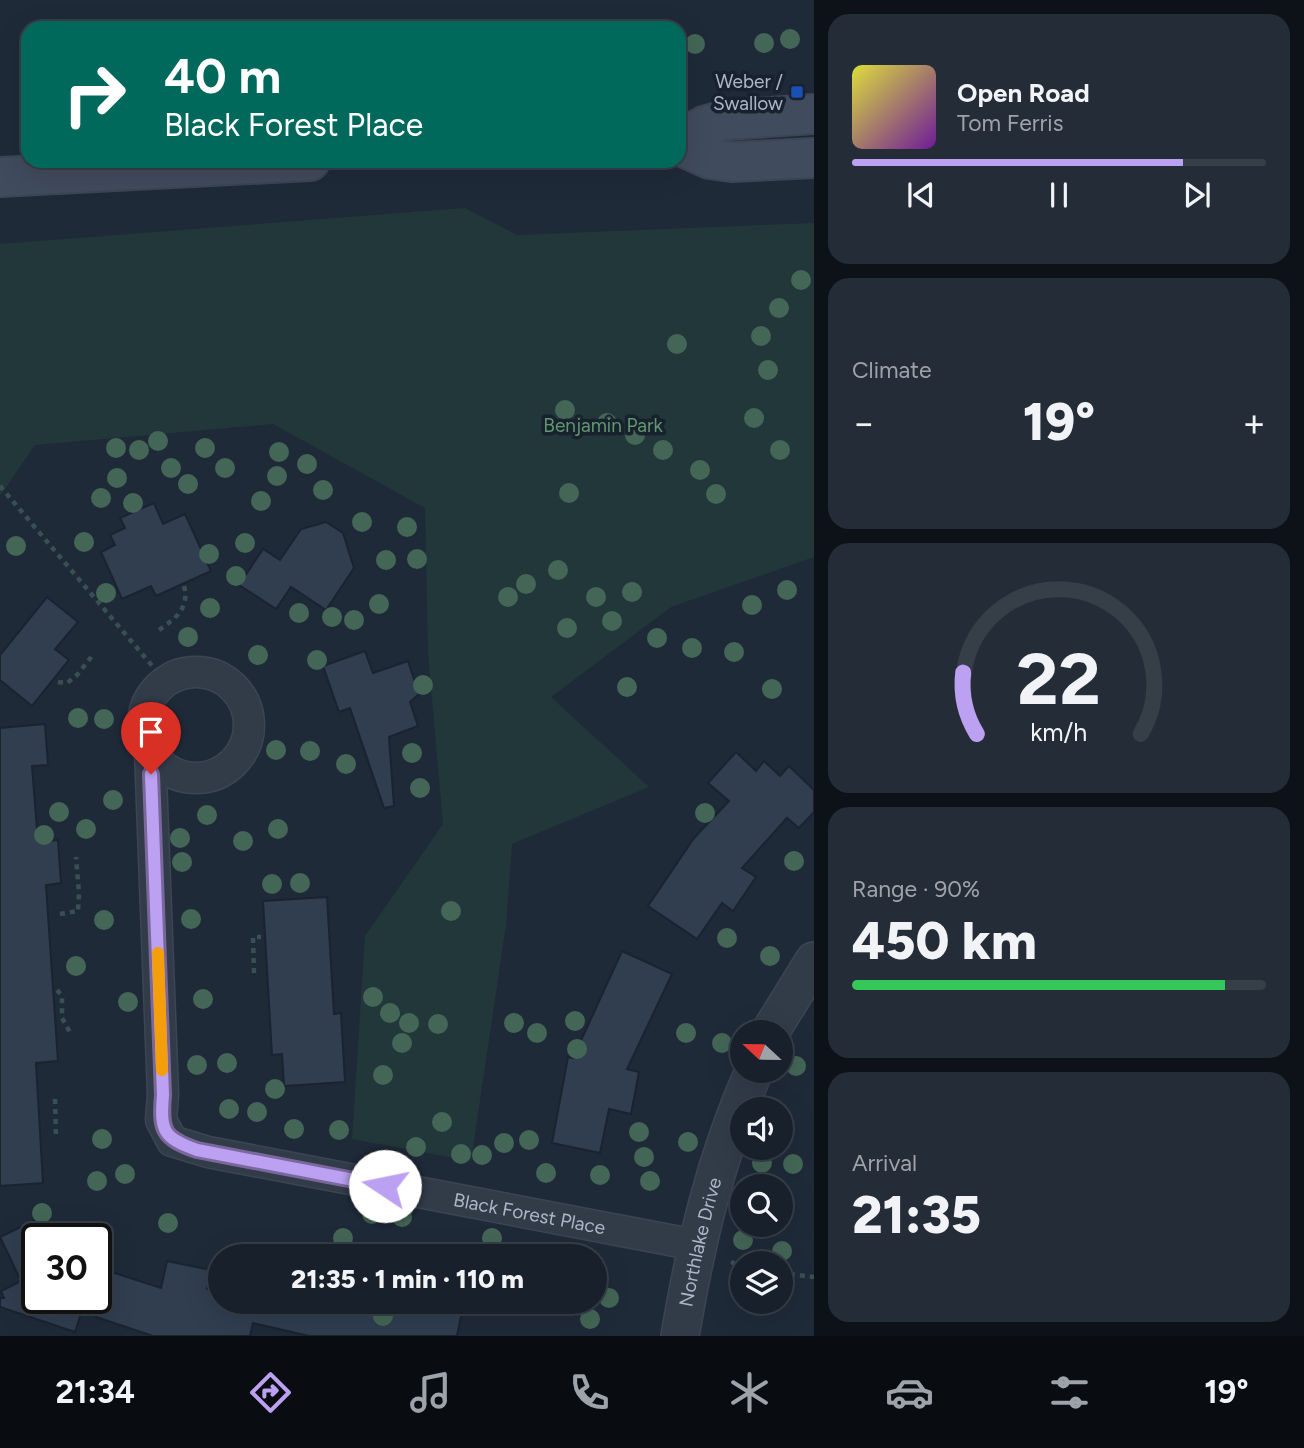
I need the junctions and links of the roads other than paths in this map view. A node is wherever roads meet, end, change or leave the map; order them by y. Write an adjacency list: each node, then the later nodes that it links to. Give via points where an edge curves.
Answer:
1 (814, 114): 2 (main road, via 725,120)
2 (686, 138)
3 (686, 146): 4 (main road, via 710,159 732,162)
4 (814, 158)
5 (174, 168): 6 (main road)
6 (0, 177)
7 (150, 751): 7 (street, Black Forest Place, via 143,727 146,705 165,681 201,671 226,680 246,705 250,721 247,740 237,760 226,769 199,778 180,776); 11 (street, Black Forest Place, via 163,1095 160,1120 172,1141 208,1152)
8 (814, 961): 9 (street)
9 (777, 1020)
10 (749, 1083): 11 (street, Northlake Drive, via 713,1179)
11 (696, 1245): 12 (street, Northlake Drive)
12 (680, 1336)

